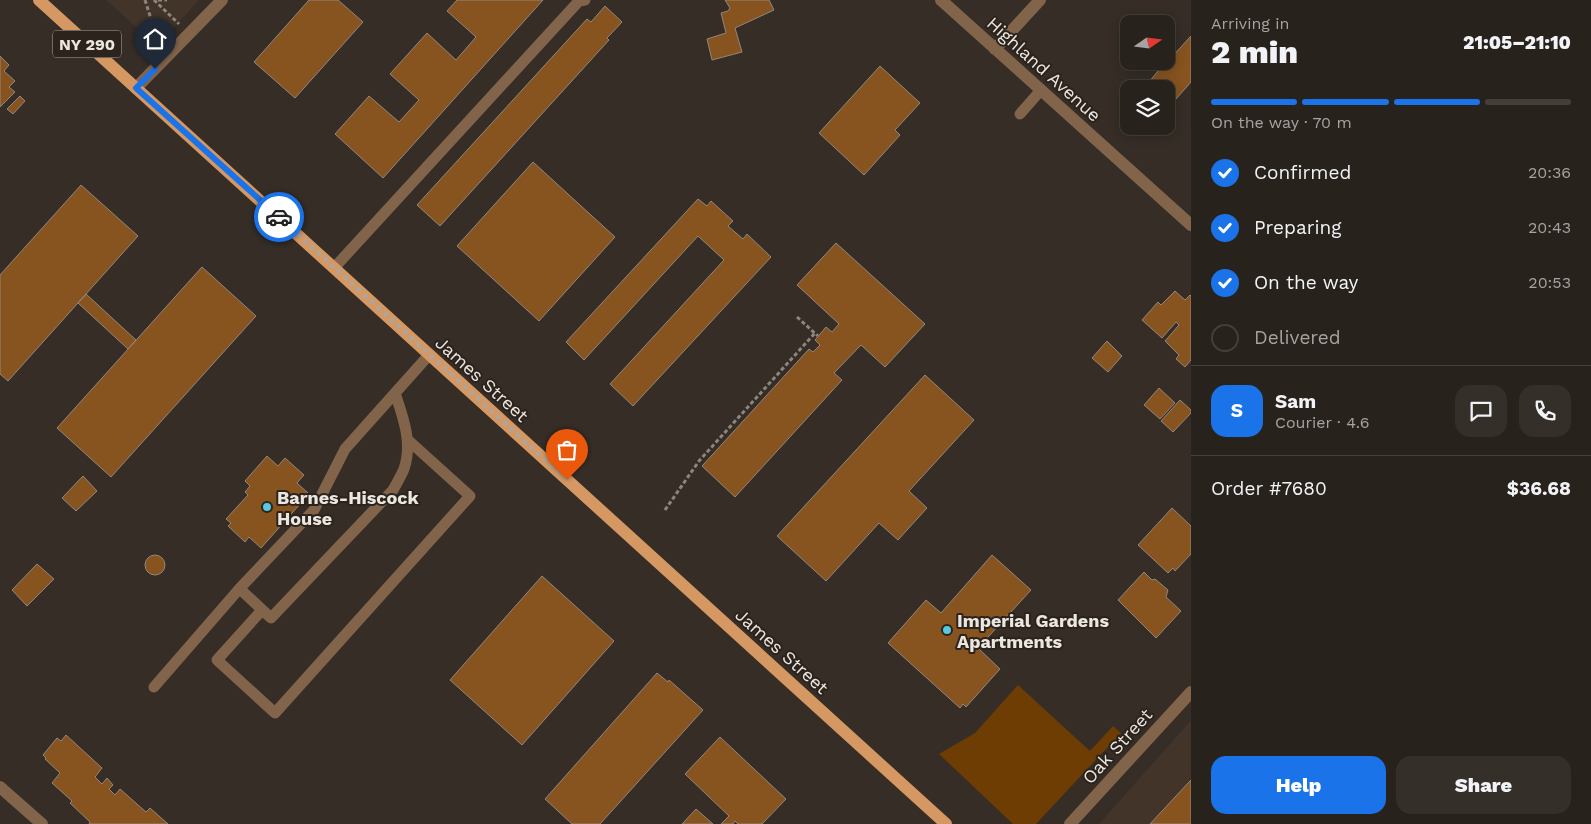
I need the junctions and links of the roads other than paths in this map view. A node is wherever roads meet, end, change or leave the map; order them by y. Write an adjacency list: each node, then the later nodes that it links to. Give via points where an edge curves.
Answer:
1 (39, 0): 7 (main road, James Street / NY 290)
2 (222, 0): 7 (street)
3 (585, 0): 11 (lane, via 579,1)
4 (941, 0): 6 (street, Highland Avenue)
5 (1040, 0): 6 (street)
6 (995, 48): 8 (street, Highland Avenue)
7 (136, 88): 11 (main road, James Street / NY 290)
8 (1040, 90): 9 (lane); 10 (street, Highland Avenue)
9 (1020, 114)
10 (1191, 225)
11 (334, 268): 12 (main road, James Street / NY 290)
12 (429, 355): 13 (lane); 21 (main road, James Street / NY 290)
13 (395, 393): 14 (lane); 15 (lane, via 346,450 314,510)
14 (408, 440): 16 (lane, via 404,468 394,490 271,618); 16 (lane, via 470,496 275,713 217,660)
15 (240, 589): 16 (lane); 17 (lane)
16 (262, 610)
17 (154, 686)
18 (1191, 692): 22 (street, Oak Street)
19 (2, 792): 20 (street)
20 (42, 824)
21 (946, 824)
22 (1070, 824)

